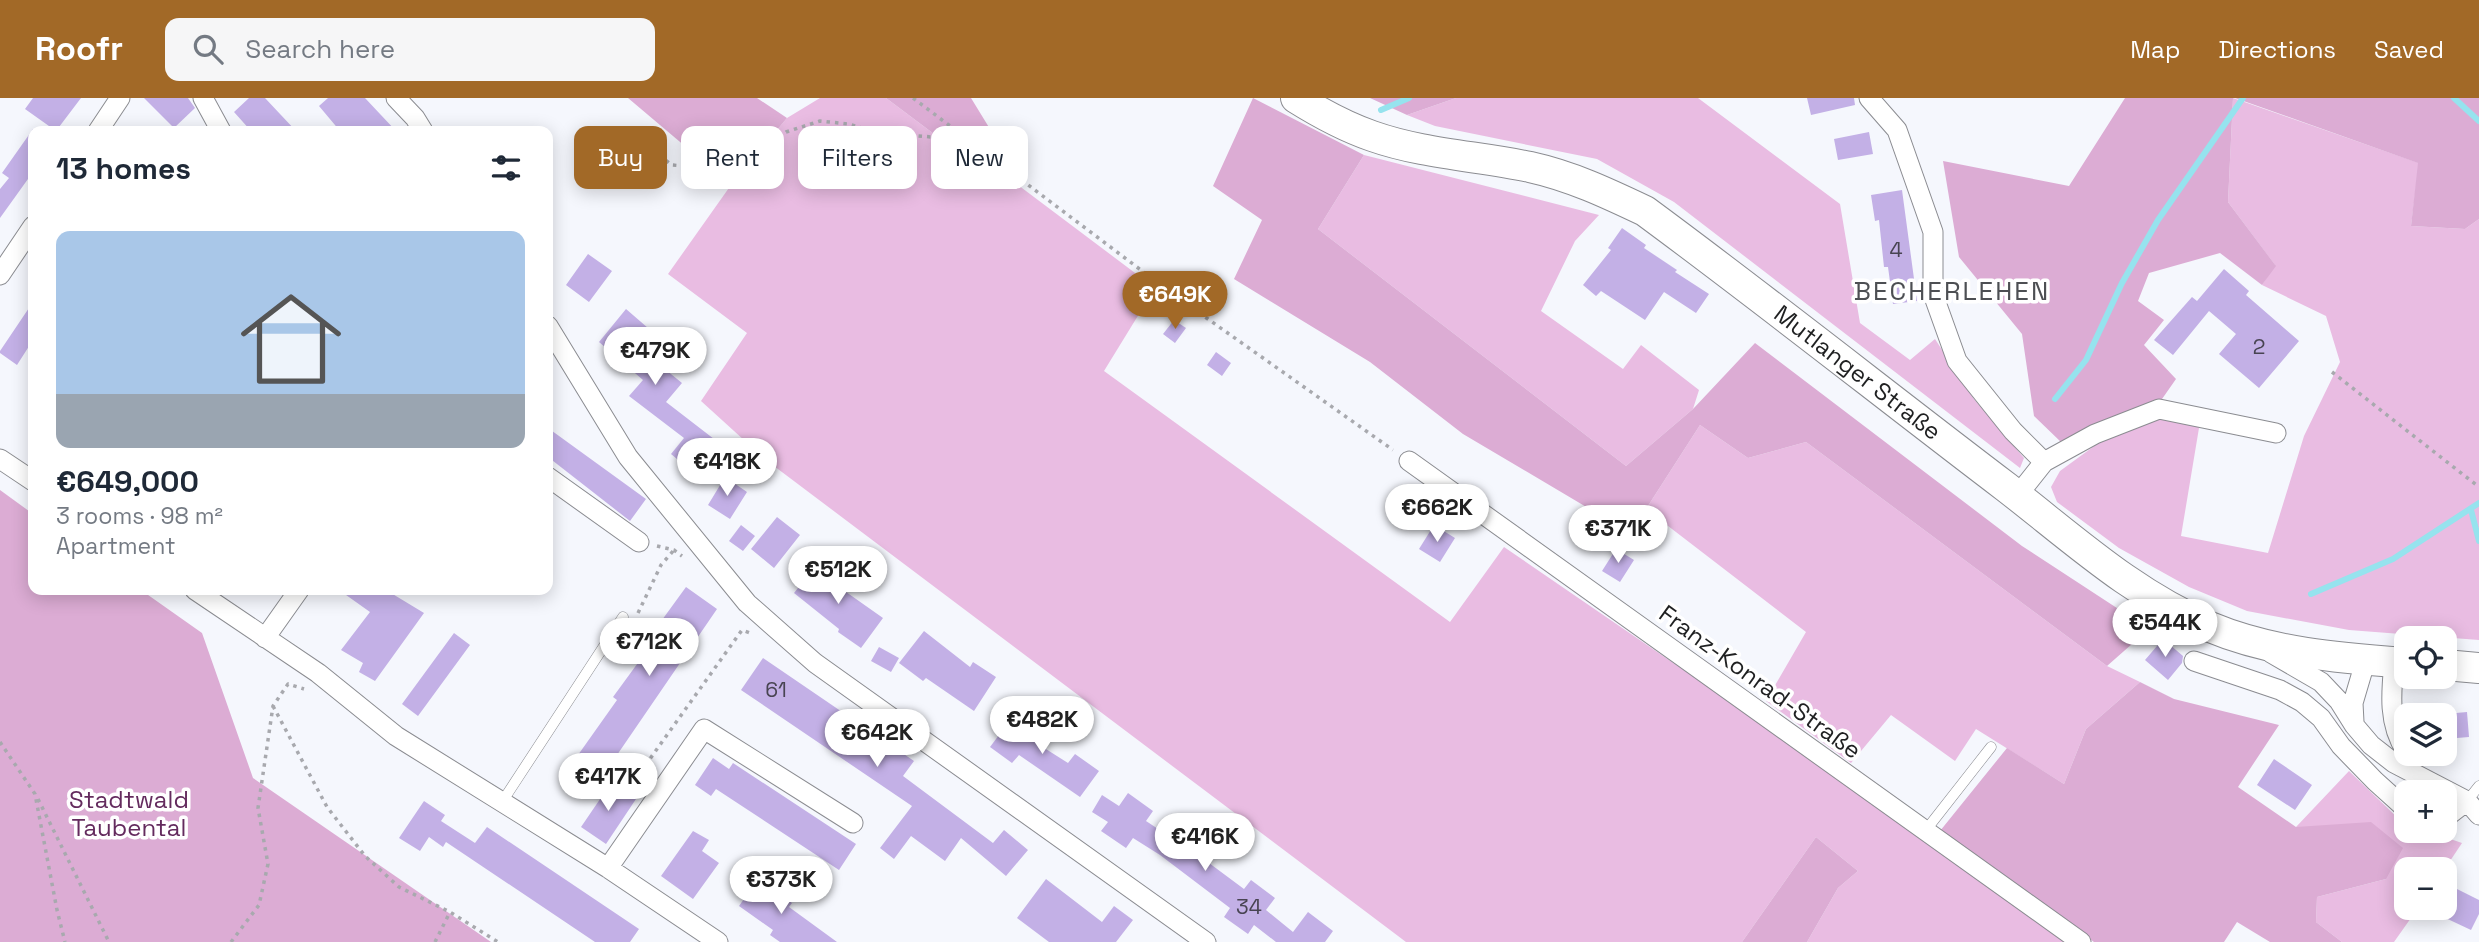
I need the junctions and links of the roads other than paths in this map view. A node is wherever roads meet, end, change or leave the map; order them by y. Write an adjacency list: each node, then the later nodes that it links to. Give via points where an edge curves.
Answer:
1 (120, 98): 6 (street)
2 (203, 98): 7 (street)
3 (396, 98): 8 (street)
4 (1296, 98): 18 (main road, Mutlanger Straße, via 1373,137 1576,179 1645,211)
5 (1869, 98): 15 (street, via 1897,130 1933,232 1933,294 1957,361)
6 (100, 126)
7 (218, 126)
8 (420, 126)
9 (28, 233): 10 (street)
10 (0, 275)
11 (553, 334): 43 (street, via 628,457 747,603 815,663)
12 (2276, 433): 15 (street, via 2159,409 2095,434)
13 (0, 459): 16 (street)
14 (1409, 461): 40 (street, Franz-Konrad-Straße)
15 (2044, 462): 18 (street)
16 (28, 478)
17 (553, 481): 19 (street)
18 (2017, 496): 24 (main road, Mutlanger Straße, via 2098,562 2173,610)
19 (639, 542)
20 (202, 595): 23 (street)
21 (296, 595): 23 (street)
22 (623, 617): 37 (lane)
23 (265, 639): 37 (street, via 318,673 396,736)
24 (2253, 643): 26 (main road, Mutlanger Straße); 30 (street, via 2321,682)
25 (2194, 661): 35 (street, via 2302,702)
26 (2389, 661): 29 (street); 30 (street, via 2353,703)
27 (2457, 666): 28 (main road)
28 (2479, 668)
29 (2394, 724)
30 (2354, 725): 33 (street, via 2394,763)
31 (1991, 747): 40 (lane)
32 (2419, 766): 33 (street)
33 (2431, 780)
34 (2457, 792): 36 (street)
35 (2394, 798)
36 (2475, 801): 38 (street)
37 (502, 802): 41 (street)
38 (2457, 811)
39 (853, 823): 41 (street, via 704,729)
40 (1926, 830): 44 (street, Franz-Konrad-Straße)
41 (608, 868): 42 (street)
42 (718, 942)
43 (1206, 942)
44 (2081, 942)

